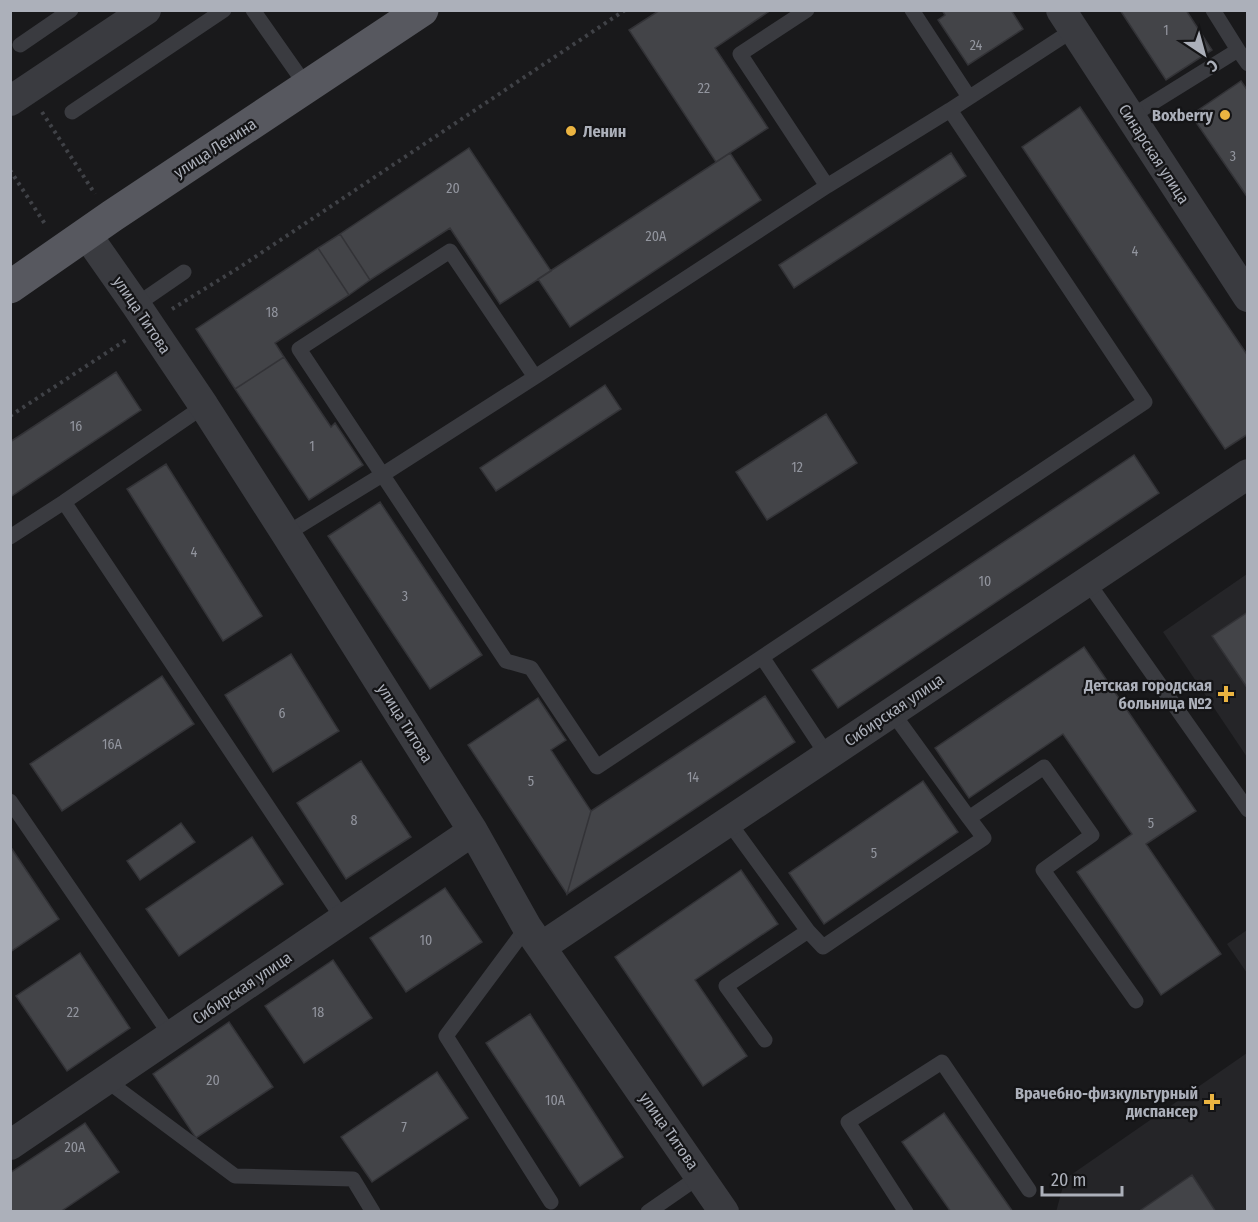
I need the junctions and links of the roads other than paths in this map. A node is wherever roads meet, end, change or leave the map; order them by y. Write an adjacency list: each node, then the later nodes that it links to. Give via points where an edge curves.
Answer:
1 (71, 10): 10 (lane)
2 (146, 10): 14 (street)
3 (224, 10): 17 (lane)
4 (253, 10): 13 (lane)
5 (422, 10): 13 (main road, улица Ленина)
6 (807, 10): 19 (lane, via 740,54)
7 (912, 10): 15 (lane)
8 (1212, 10): 11 (lane)
9 (1067, 20): 15 (lane); 18 (street, Синарская улица)
10 (20, 45)
11 (1238, 50): 12 (lane); 18 (lane)
12 (1248, 64)
13 (307, 87): 20 (main road, улица Ленина)
14 (19, 95)
15 (969, 97): 16 (lane)
16 (950, 110): 19 (lane); 33 (lane, via 1144,402)
17 (72, 112)
18 (1130, 117): 23 (street, Синарская улица)
19 (827, 186): 25 (lane)
20 (87, 235): 22 (main road, улица Ленина); 24 (street, улица Титова)
21 (184, 272): 24 (lane)
22 (10, 288)
23 (1248, 297)
24 (143, 315): 26 (street, улица Титова)
25 (535, 377): 28 (lane); 28 (lane, via 450,251 299,349)
26 (204, 406): 29 (lane); 30 (street, улица Титова)
27 (1248, 474): 32 (street, Сибирская улица)
28 (382, 475): 30 (lane); 33 (lane, via 506,661 531,668 597,767)
29 (64, 502): 31 (lane); 41 (lane)
30 (286, 534): 40 (street, улица Титова)
31 (10, 537)
32 (1087, 581): 34 (street, Сибирская улица); 37 (lane)
33 (762, 657): 35 (lane)
34 (892, 712): 35 (street, Сибирская улица); 38 (lane)
35 (827, 755): 39 (street, Сибирская улица)
36 (10, 801): 45 (lane)
37 (1248, 810)
38 (969, 818): 42 (lane, via 984,838 823,947); 44 (lane, via 1044,766 1092,836 1043,870)
39 (728, 821): 42 (lane); 43 (street, Сибирская улица)
40 (473, 831): 41 (street, Сибирская улица); 43 (street, улица Титова)
41 (343, 919): 45 (street, Сибирская улица)
42 (808, 931): 46 (lane, via 726,986)
43 (534, 937): 49 (street, улица Титова); 51 (lane, via 446,1036)
44 (1136, 1001)
45 (171, 1036): 47 (street, Сибирская улица)
46 (765, 1040)
47 (106, 1080): 48 (street, Сибирская улица); 52 (lane, via 235,1176 353,1179)
48 (10, 1145)
49 (700, 1176): 53 (lane); 54 (street, улица Титова)
50 (1029, 1190): 55 (lane, via 942,1062 848,1122)
51 (551, 1202)
52 (373, 1212)
53 (648, 1212)
54 (724, 1212)
55 (906, 1212)

